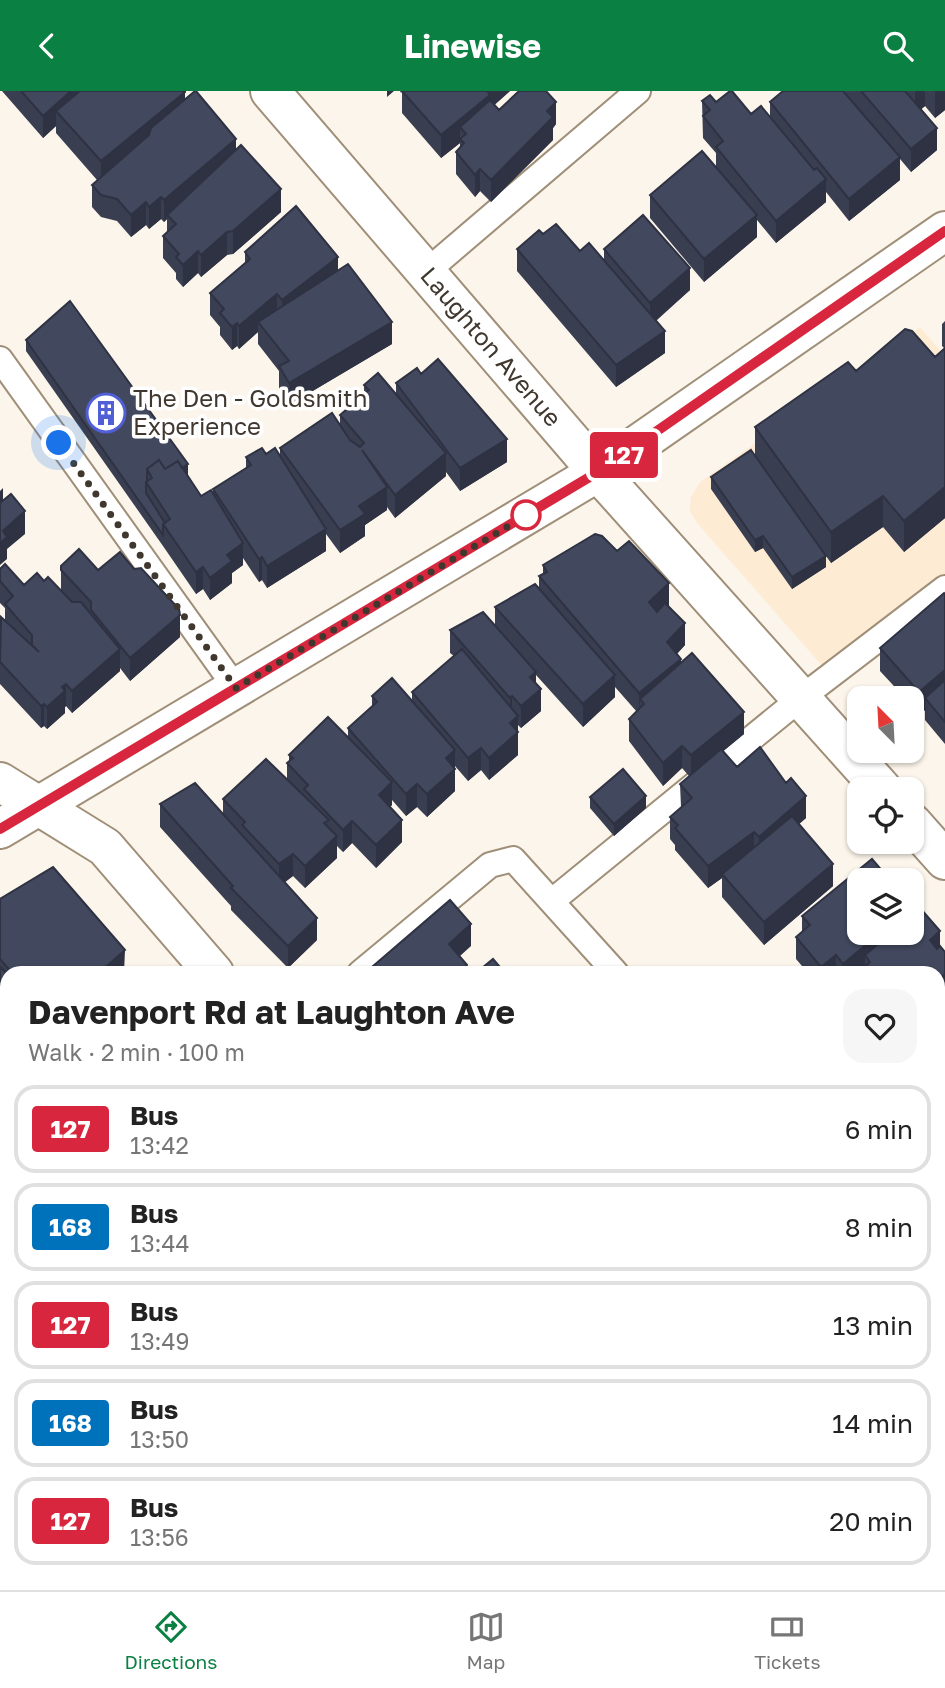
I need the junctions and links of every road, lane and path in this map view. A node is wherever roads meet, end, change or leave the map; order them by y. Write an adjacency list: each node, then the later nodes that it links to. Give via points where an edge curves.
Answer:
1 (270, 91): 4 (street, Laughton Avenue)
2 (638, 91): 4 (lane)
3 (945, 231): 6 (street)
4 (426, 272): 6 (street, Laughton Avenue)
5 (0, 359): 8 (lane)
6 (598, 472): 8 (street); 9 (street, Laughton Avenue)
7 (945, 588): 9 (lane)
8 (236, 688): 12 (street)
9 (800, 698): 10 (street, Laughton Avenue); 16 (lane)
10 (871, 777)
11 (0, 782): 12 (street)
12 (36, 807): 13 (street); 17 (street, via 105,847)
13 (0, 829)
14 (924, 836): 15 (street)
15 (945, 860)
16 (552, 901): 18 (lane, via 513,859 490,865); 19 (lane)
17 (208, 966)
18 (368, 966)
19 (610, 966)

